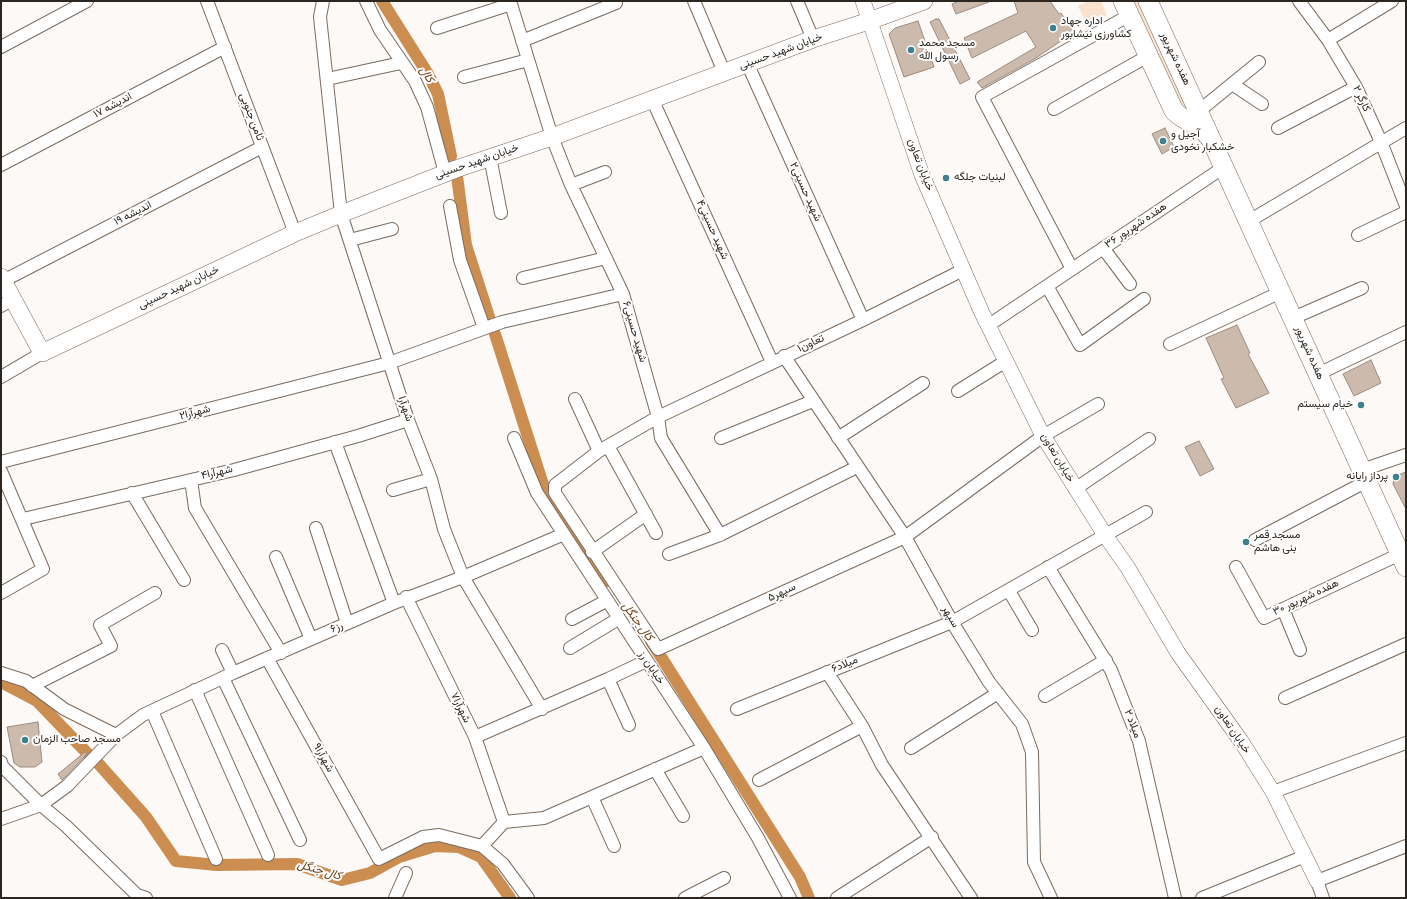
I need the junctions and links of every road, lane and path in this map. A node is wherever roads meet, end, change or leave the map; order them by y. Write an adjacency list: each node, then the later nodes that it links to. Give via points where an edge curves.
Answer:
1 (87, 1): 20 (street)
2 (207, 1): 21 (street, ثامن جنوبی)
3 (323, 1): 29 (street, شهرآرا, via 320,17)
4 (366, 1): 25 (street, via 380,30)
5 (694, 1): 27 (street)
6 (798, 1): 17 (street)
7 (863, 1): 15 (street, خیابان تعاون)
8 (924, 1): 15 (main road, خیابان شهید حسینی)
9 (1148, 1): 35 (main road, هفده شهریور)
10 (1298, 1): 18 (street, کارگر ۲)
11 (1392, 1): 18 (street)
12 (510, 3): 16 (street); 19 (street, شهید حسینی۶)
13 (616, 3): 19 (street)
14 (1126, 8): 22 (main road, هفده شهریور); 60 (street, via 982,97)
15 (869, 21): 17 (main road, خیابان شهید حسینی); 61 (street, خیابان تعاون, via 922,176)
16 (437, 28)
17 (813, 39): 26 (main road, خیابان شهید حسینی)
18 (1328, 40): 31 (street, کارگر ۲)
19 (522, 41): 23 (street, شهید حسینی۶)
20 (1, 47)
21 (225, 47): 41 (street, ثامن جنوبی); 43 (street, اندیشه ۱۷)
22 (1148, 56): 34 (street); 39 (main road, هفده شهریور, via 1174,111 1201,128)
23 (528, 60): 28 (street); 38 (street, شهید حسینی۶)
24 (1259, 62): 30 (street)
25 (401, 63): 29 (street); 46 (street, via 415,81 427,106)
26 (748, 64): 27 (main road, خیابان شهید حسینی); 72 (street, شهید حسینی۲)
27 (724, 72): 32 (main road, خیابان شهید حسینی)
28 (464, 78)
29 (327, 79): 52 (street, شهرآرا)
30 (1232, 84): 33 (street); 35 (street)
31 (1356, 87): 36 (street); 40 (street, کارگر ۲)
32 (652, 99): 38 (main road, خیابان شهید حسینی); 80 (street, شهید حسینی۴)
33 (1262, 104)
34 (1054, 109)
35 (1199, 111): 39 (main road, هفده شهریور)
36 (1278, 128)
37 (1406, 128): 40 (street)
38 (552, 137): 42 (main road, خیابان شهید حسینی); 47 (street, شهید حسینی۶)
39 (1212, 139): 44 (main road, هفده شهریور)
40 (1381, 142): 49 (street, کارگر ۲); 53 (street)
41 (262, 147): 55 (street, ثامن جنوبی); 63 (street, اندیشه ۱۹)
42 (490, 157): 46 (main road, خیابان شهید حسینی); 50 (street)
43 (1, 165)
44 (1224, 167): 53 (main road, هفده شهریور); 58 (street, هفده شهریور ۳۶)
45 (605, 172): 47 (street)
46 (445, 173): 52 (main road, خیابان شهید حسینی)
47 (571, 185): 59 (street, شهید حسینی۶)
48 (450, 206): 74 (street, via 460,260)
49 (1406, 206)
50 (501, 212)
51 (1406, 212): 56 (street)
52 (340, 214): 55 (main road, خیابان شهید حسینی); 57 (street, شهرآرا)
53 (1249, 221): 67 (main road, هفده شهریور)
54 (392, 229): 57 (street)
55 (295, 233): 77 (main road, خیابان شهید حسینی)
56 (1358, 235)
57 (350, 240): 81 (street, شهرآرا)
58 (1103, 248): 60 (street, هفده شهریور ۳۶); 64 (street)
59 (606, 258): 62 (street); 68 (street, شهید حسینی۶)
60 (1072, 269): 65 (street, هفده شهریور ۳۶)
61 (963, 270): 72 (street, تعاون۱); 73 (street, خیابان تعاون)
62 (523, 278)
63 (2, 279): 70 (main road)
64 (1130, 284)
65 (1047, 286): 69 (street, via 1080,345); 73 (street, هفده شهریور ۳۶)
66 (1362, 288): 71 (street)
67 (1281, 292): 71 (main road, هفده شهریور); 76 (street)
68 (623, 294): 74 (street, شهرآرا۲); 89 (street, شهید حسینی۶)
69 (1144, 299)
70 (7, 303): 77 (main road)
71 (1293, 318): 82 (main road, هفده شهریور)
72 (862, 320): 78 (street, تعاون۱)
73 (988, 325): 79 (street, خیابان تعاون)
74 (484, 328): 81 (street, شهرآرا۲)
75 (1406, 332): 82 (street)
76 (1170, 344)
77 (42, 353): 83 (street)
78 (784, 356): 80 (street, تعاون۱); 87 (street, سپهر)
79 (1006, 361): 85 (street); 91 (street, خیابان تعاون)
80 (772, 362): 89 (street, تعاون۱)
81 (389, 363): 90 (street, شهرآرا); 99 (street, شهرآرا۲)
82 (1318, 374): 102 (main road, هفده شهریور)
83 (1, 377)
84 (923, 383): 94 (street)
85 (958, 391)
86 (575, 399): 97 (street)
87 (813, 401): 93 (street); 94 (street, سپهر)
88 (1098, 404): 91 (street, سپهر۵)
89 (658, 417): 97 (street); 114 (street, شهید حسینی۶, via 662,438)
90 (408, 420): 96 (street, شهرآرا۴); 103 (street, شهرآرا)
91 (1044, 436): 105 (street, خیابان تعاون); 116 (street, سپهر۵)
92 (514, 438): 113 (street, خیابان رز, via 537,493)
93 (722, 438)
94 (838, 438): 100 (street, سپهر)
95 (1149, 439): 105 (street)
96 (335, 442): 104 (street, شهرآرا۴); 131 (street)
97 (603, 448): 109 (street); 118 (street, via 555,484 554,488)
98 (1406, 455): 102 (street)
99 (1, 462)
100 (857, 467): 114 (street); 116 (street, سپهر)
101 (1, 471): 110 (street)
102 (1364, 475): 117 (street); 121 (main road, هفده شهریور)
103 (431, 479): 106 (street); 124 (street, شهرآرا, via 444,529)
104 (191, 480): 107 (street, شهرآرا۴); 143 (street, via 195,508)
105 (1075, 489): 115 (street, خیابان تعاون)
106 (393, 490)
107 (132, 493): 110 (street, شهرآرا۴); 125 (street)
108 (1146, 512): 115 (street, میلاد۶)
109 (646, 514): 112 (street); 118 (street)
110 (23, 519): 127 (street, via 43,569)
111 (316, 528): 136 (street)
112 (656, 533)
113 (564, 534): 124 (street, رز۶); 130 (street, خیابان رز)
114 (720, 535): 119 (street)
115 (1105, 535): 122 (street, میلاد۶); 169 (street, خیابان تعاون, via 1128,568 1178,653 1241,741)
116 (905, 537): 118 (street, سپهر۵, via 659,650); 135 (street, سپهر)
117 (1255, 540)
118 (592, 552)
119 (669, 554)
120 (276, 557): 138 (street)
121 (1403, 561): 132 (street, هفده شهریور ۳۰)
122 (1048, 567): 126 (street, میلاد۶); 145 (street, میلاد ۲)
123 (1236, 567): 132 (street, هفده شهریور ۳۰, via 1264,618)
124 (463, 578): 129 (street, رز۶); 156 (street, شهرآرا)
125 (184, 580)
126 (1009, 591): 135 (street, میلاد۶); 137 (street)
127 (1, 593)
128 (155, 593): 151 (street, via 100,625 111,646)
129 (406, 598): 131 (street, رز۶); 162 (street, شهرآرا۷)
130 (606, 601): 133 (street); 134 (street, خیابان رز)
131 (394, 603): 136 (street, رز۶)
132 (1283, 609): 142 (street)
133 (572, 619)
134 (618, 619): 140 (street); 146 (street, خیابان رز)
135 (952, 622): 147 (street, میلاد۶); 153 (street, سپهر)
136 (347, 623): 138 (street, رز۶)
137 (1032, 630)
138 (311, 640): 143 (street, رز۶)
139 (1406, 644): 155 (street)
140 (570, 648)
141 (222, 650): 149 (street)
142 (1300, 650)
143 (281, 653): 144 (street, رز۶)
144 (267, 658): 149 (street, رز۶); 177 (street, شهرآرا۹, via 379,859 424,837 439,835)
145 (1106, 660): 154 (street); 194 (street, میلاد ۲, via 1139,741)
146 (646, 661): 150 (street); 164 (street, خیابان رز)
147 (827, 672): 157 (street, میلاد۶); 160 (street)
148 (1, 673): 151 (street, via 26,681)
149 (228, 675): 152 (street, رز۶); 176 (street)
150 (608, 680): 156 (street); 159 (street)
151 (32, 686): 161 (street, via 64,709)
152 (195, 690): 158 (street, رز۶); 180 (street)
153 (998, 693): 165 (street); 193 (street, سپهر, via 1022,724 1032,752 1034,862)
154 (1045, 696)
155 (1285, 698)
156 (542, 709): 162 (street)
157 (737, 709)
158 (152, 711): 161 (street, رز۶); 182 (street)
159 (629, 725)
160 (862, 726): 168 (street); 175 (street, via 882,766)
161 (116, 735): 171 (street, رز۶, via 67,786)
162 (475, 737): 174 (street, شهرآرا۷)
163 (1406, 743): 169 (street)
164 (704, 748): 167 (street); 190 (street, خیابان رز, via 758,838)
165 (911, 748)
166 (1, 762): 171 (street)
167 (655, 769): 170 (street); 172 (street)
168 (759, 780)
169 (1273, 792): 181 (street, خیابان تعاون)
170 (592, 797): 174 (street, via 544,818); 178 (street)
171 (41, 805): 173 (street); 186 (street, via 137,895)
172 (683, 816)
173 (1, 819)
174 (504, 822): 177 (street)
175 (932, 837): 191 (street); 192 (street)
176 (300, 840)
177 (482, 846): 188 (street, via 503,864)
178 (614, 846)
179 (1406, 846): 185 (street)
180 (268, 855)
181 (1305, 856): 185 (street, خیابان تعاون); 195 (street)
182 (216, 859)
183 (406, 873): 187 (street)
184 (724, 878): 189 (street)
185 (1317, 882): 196 (street)
186 (146, 898)
187 (395, 898)
188 (528, 898)
189 (686, 898)
190 (790, 898)
191 (837, 898)
192 (971, 898)
193 (1052, 898)
194 (1175, 898)
195 (1202, 898)
196 (1324, 898)

